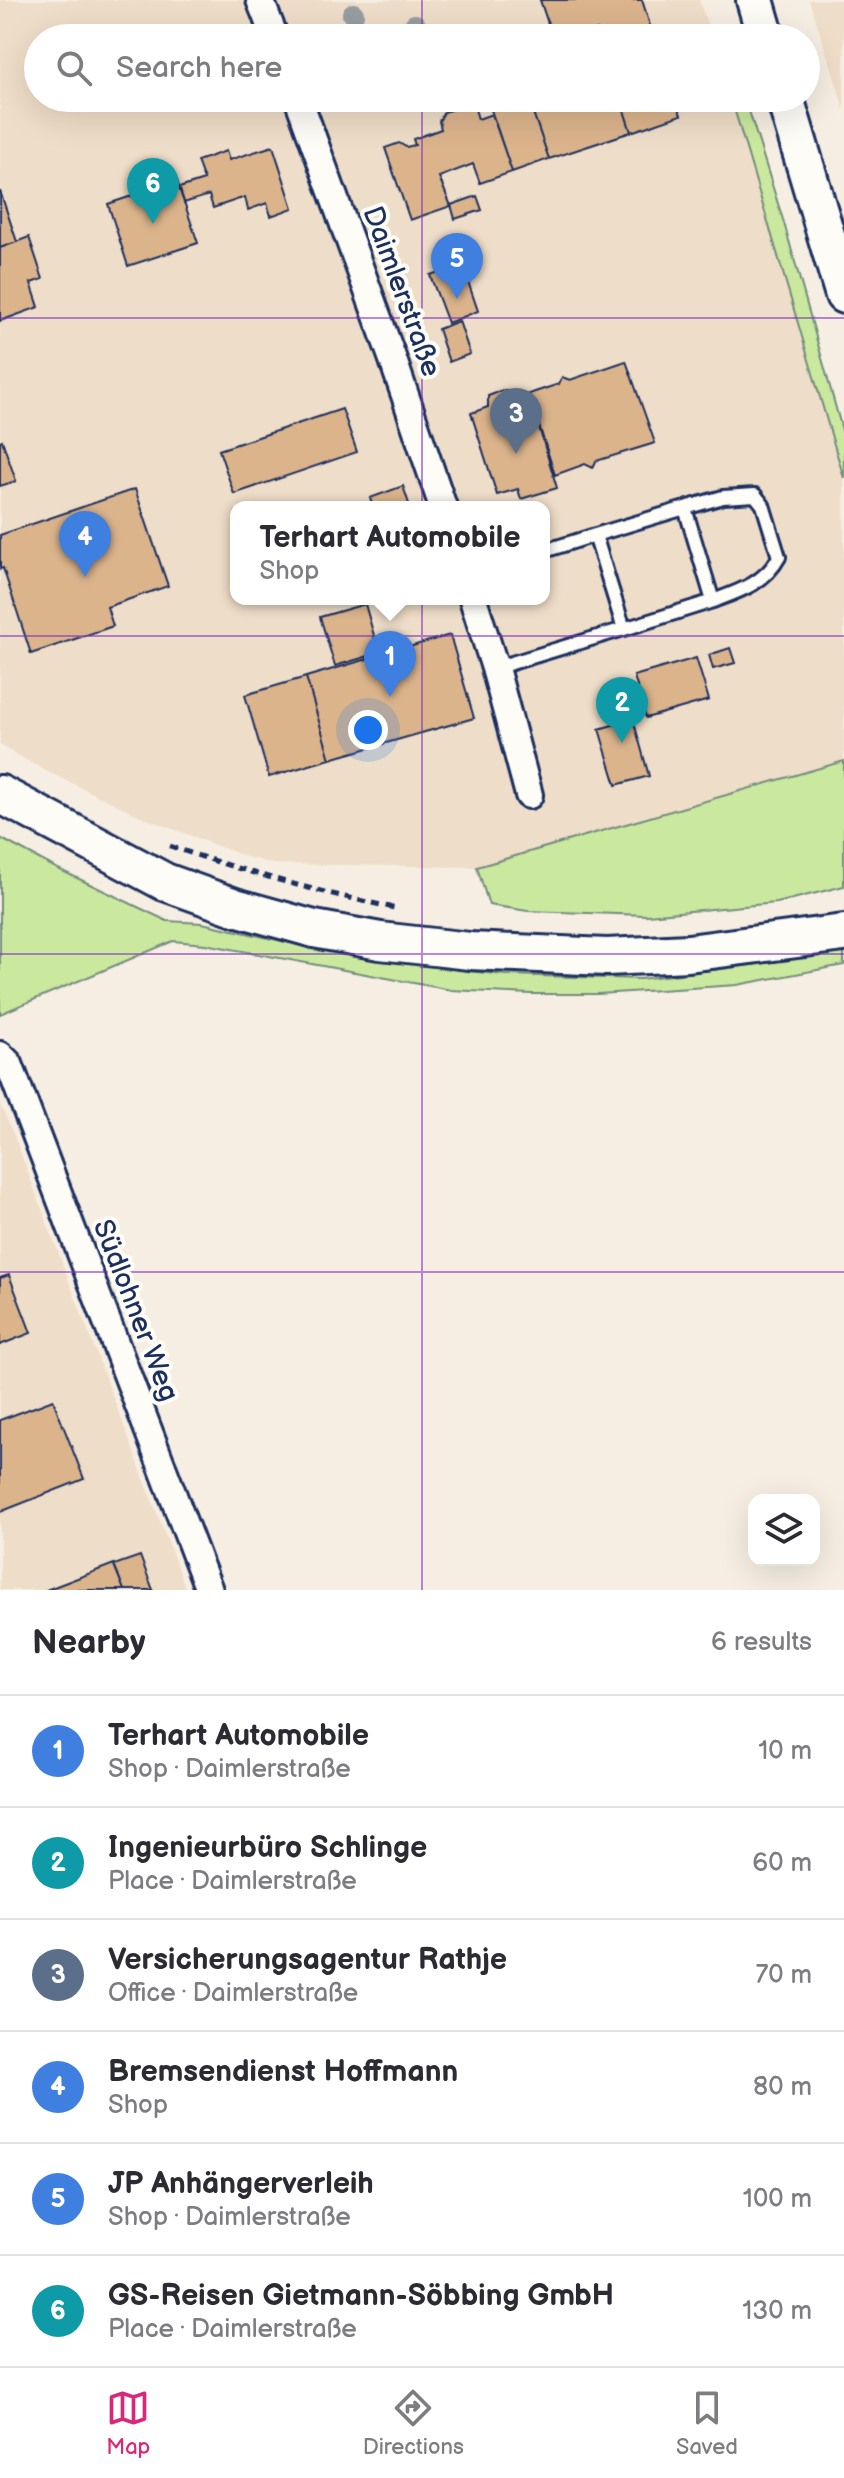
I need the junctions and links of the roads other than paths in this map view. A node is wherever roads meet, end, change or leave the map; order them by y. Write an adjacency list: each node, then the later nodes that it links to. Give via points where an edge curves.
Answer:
1 (260, 0): 3 (street)
2 (755, 0): 4 (street)
3 (269, 24)
4 (762, 24)
5 (303, 112): 8 (street, Daimlerstraße)
6 (789, 112): 7 (street)
7 (844, 295)
8 (441, 501)
9 (685, 508): 10 (lane); 12 (lane); 12 (lane, via 755,495 779,557 773,569 751,586)
10 (595, 535): 11 (lane); 14 (lane)
11 (550, 549)
12 (713, 601): 14 (lane)
13 (475, 605): 15 (street)
14 (624, 629): 15 (lane)
15 (495, 668): 17 (street)
16 (0, 794): 18 (street, via 165,882 314,929 380,941 607,957 688,953)
17 (529, 795)
18 (844, 933)
19 (0, 1055): 20 (street, Südlohner Weg, via 9,1064)
20 (209, 1590)

